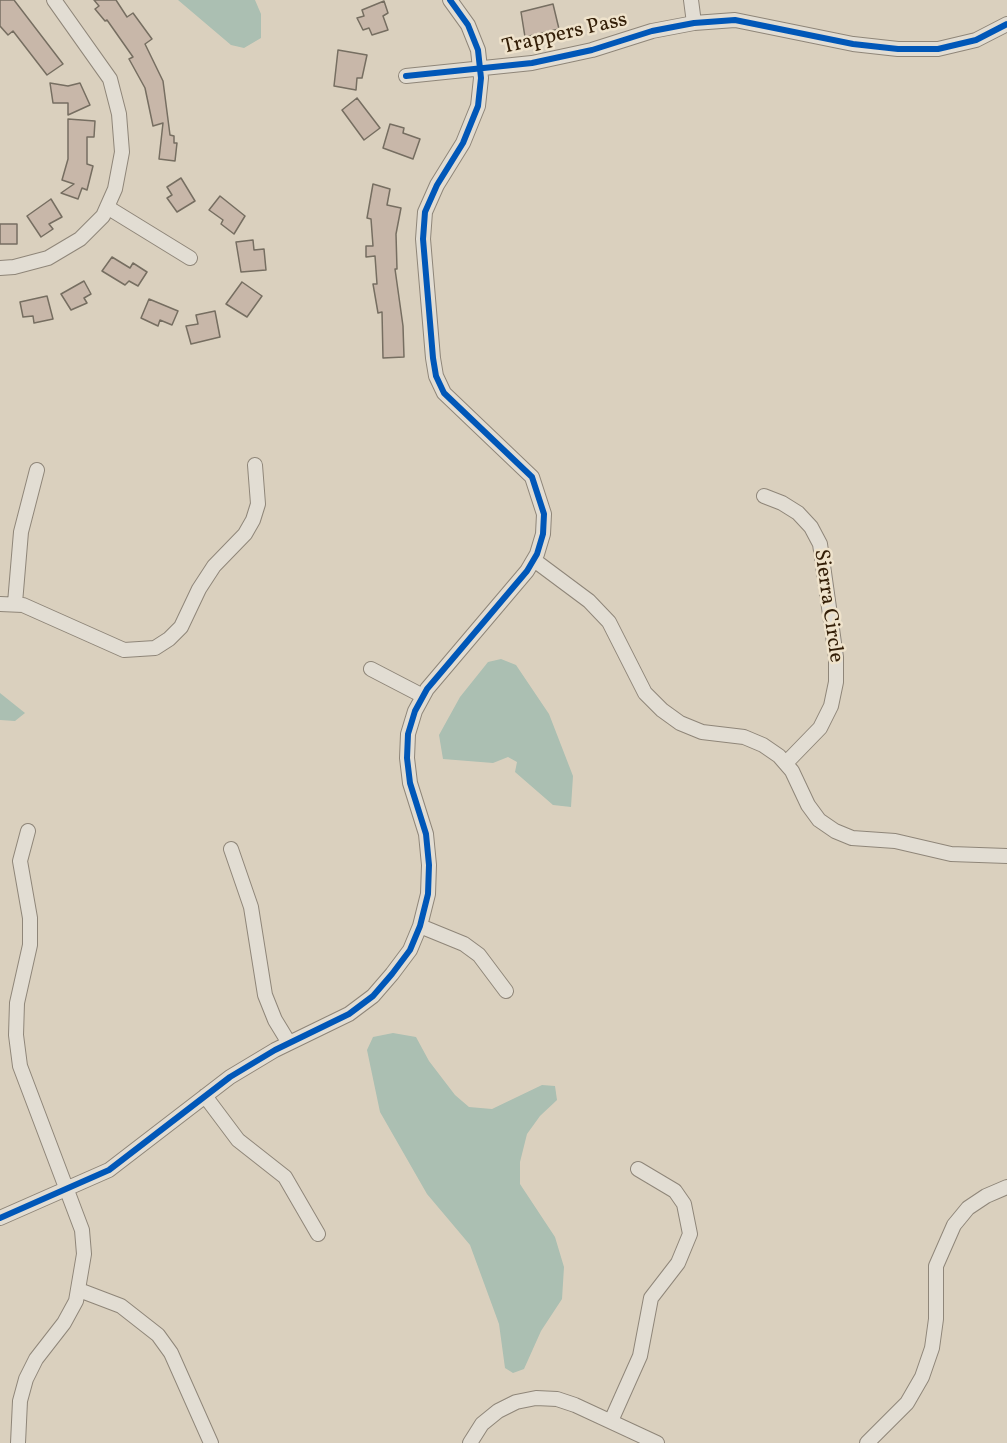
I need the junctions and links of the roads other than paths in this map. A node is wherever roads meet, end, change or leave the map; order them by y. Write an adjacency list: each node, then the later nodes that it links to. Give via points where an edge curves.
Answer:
1 (54, 0): 8 (street, via 110,79 119,114 122,152)
2 (450, 0): 6 (street, via 468,25 478,50)
3 (692, 0): 4 (street)
4 (694, 23): 5 (street, Trappers Pass, via 735,20 898,49 938,49 976,40); 6 (street, Trappers Pass, via 532,63)
5 (1007, 24)
6 (480, 69): 7 (street, Trappers Pass); 14 (street, via 478,106 463,143 425,212 423,239 433,358 444,393 532,477 544,514 543,534)
7 (406, 76)
8 (107, 207): 9 (street); 10 (street, via 80,239 48,258)
9 (190, 258)
10 (0, 268)
11 (255, 465): 15 (street, via 258,504 253,520 214,566 181,627 155,648 124,650)
12 (37, 470): 15 (street, via 21,532)
13 (764, 496): 19 (street, Sierra Circle, via 798,513 820,544 836,657 831,706 820,728)
14 (534, 560): 18 (street); 19 (street, via 589,601 609,622 645,693 662,710 702,732 763,745)
15 (15, 603): 16 (street)
16 (0, 604)
17 (371, 669): 18 (street)
18 (423, 696): 23 (street, via 408,734 407,759 426,834 429,865 428,894)
19 (786, 763): 22 (street, via 808,805 819,820 835,831 852,838 895,841 951,854)
20 (28, 831): 29 (street, via 20,861 30,918 30,945 17,1003 16,1035 29,1096)
21 (231, 849): 25 (street, via 251,907 265,995)
22 (1007, 856)
23 (420, 926): 24 (street, via 464,944 491,969); 25 (street, via 410,950 373,996 349,1014)
24 (506, 992)
25 (289, 1042): 26 (street)
26 (205, 1096): 29 (street, via 109,1170); 31 (street, via 238,1140 285,1177)
27 (638, 1169): 33 (street, via 675,1191 684,1204 690,1234 678,1263 651,1298 640,1356)
28 (1007, 1187): 38 (street, via 968,1208 954,1226 936,1266 932,1348 921,1377 907,1403)
29 (66, 1188): 30 (street); 32 (street, via 82,1230 84,1254)
30 (0, 1218)
31 (318, 1234)
32 (79, 1290): 34 (street, via 64,1323 26,1379 20,1401); 35 (street, via 121,1306 158,1335 171,1353)
33 (611, 1421): 36 (street, via 557,1399 536,1398 498,1411 482,1424); 37 (street)
34 (18, 1443)
35 (211, 1443)
36 (470, 1443)
37 (657, 1443)
38 (867, 1443)

